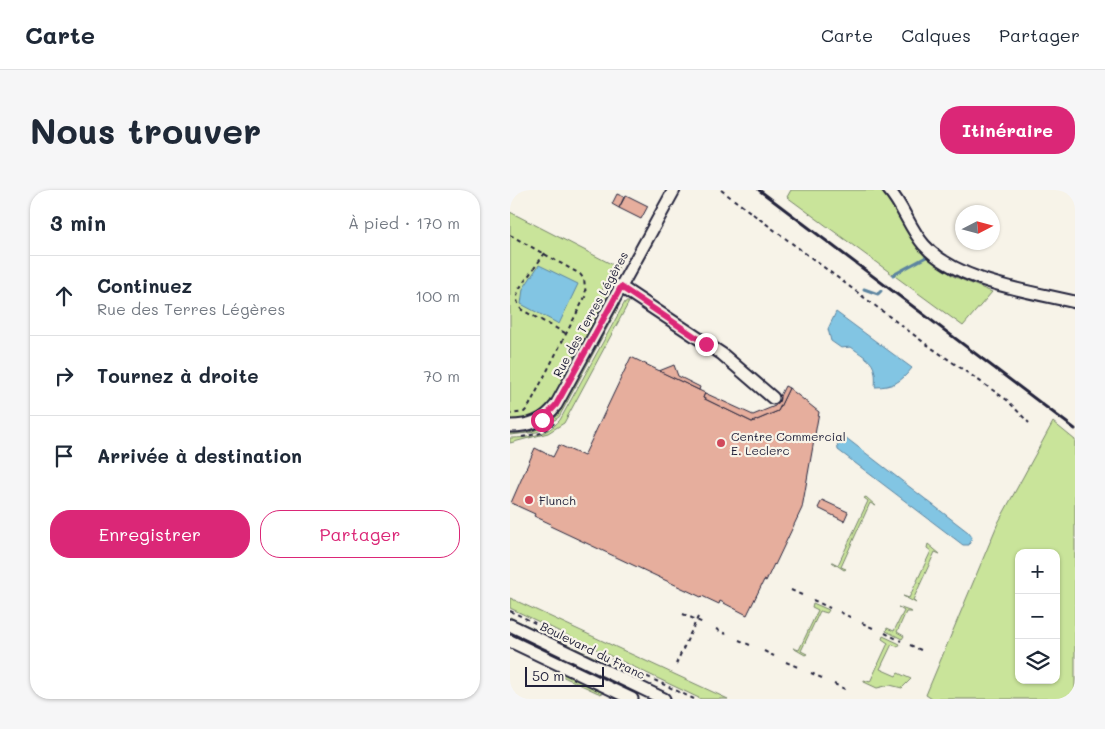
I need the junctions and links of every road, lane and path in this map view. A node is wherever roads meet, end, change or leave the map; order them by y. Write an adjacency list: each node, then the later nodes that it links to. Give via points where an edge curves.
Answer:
1 (674, 190): 6 (street, Rue des Terres Légères)
2 (721, 190): 11 (path, via 926,344 1007,400)
3 (889, 190): 7 (street, via 923,244 953,268 1011,287)
4 (510, 235): 5 (path)
5 (545, 253): 8 (path, via 584,279 586,295); 8 (path, via 520,289 518,306)
6 (621, 287): 9 (street, via 722,354); 12 (street, Rue des Terres Légères, via 550,413 532,424)
7 (1075, 302)
8 (567, 334): 10 (path, via 528,408 524,412)
9 (773, 398)
10 (510, 414)
11 (1029, 423)
12 (510, 426)
13 (791, 590): 14 (path)
14 (804, 596)
15 (814, 600): 16 (path)
16 (830, 608)
17 (510, 611): 46 (path)
18 (840, 612): 20 (path)
19 (683, 614): 21 (path)
20 (852, 618)
21 (697, 619): 23 (path); 38 (path)
22 (862, 622): 26 (path)
23 (703, 623)
24 (510, 625): 45 (street, Boulevard du Franc)
25 (716, 629): 28 (path)
26 (875, 629)
27 (885, 633): 31 (path)
28 (726, 634)
29 (739, 640): 32 (path)
30 (510, 641): 44 (street)
31 (901, 641)
32 (750, 645)
33 (910, 645): 35 (path)
34 (764, 651): 36 (path)
35 (923, 651)
36 (774, 656)
37 (786, 662): 39 (path)
38 (676, 664)
39 (800, 668)
40 (811, 673): 41 (path)
41 (822, 678)
42 (834, 684): 43 (path)
43 (845, 689)
44 (632, 699)
45 (664, 699)
46 (694, 699)

